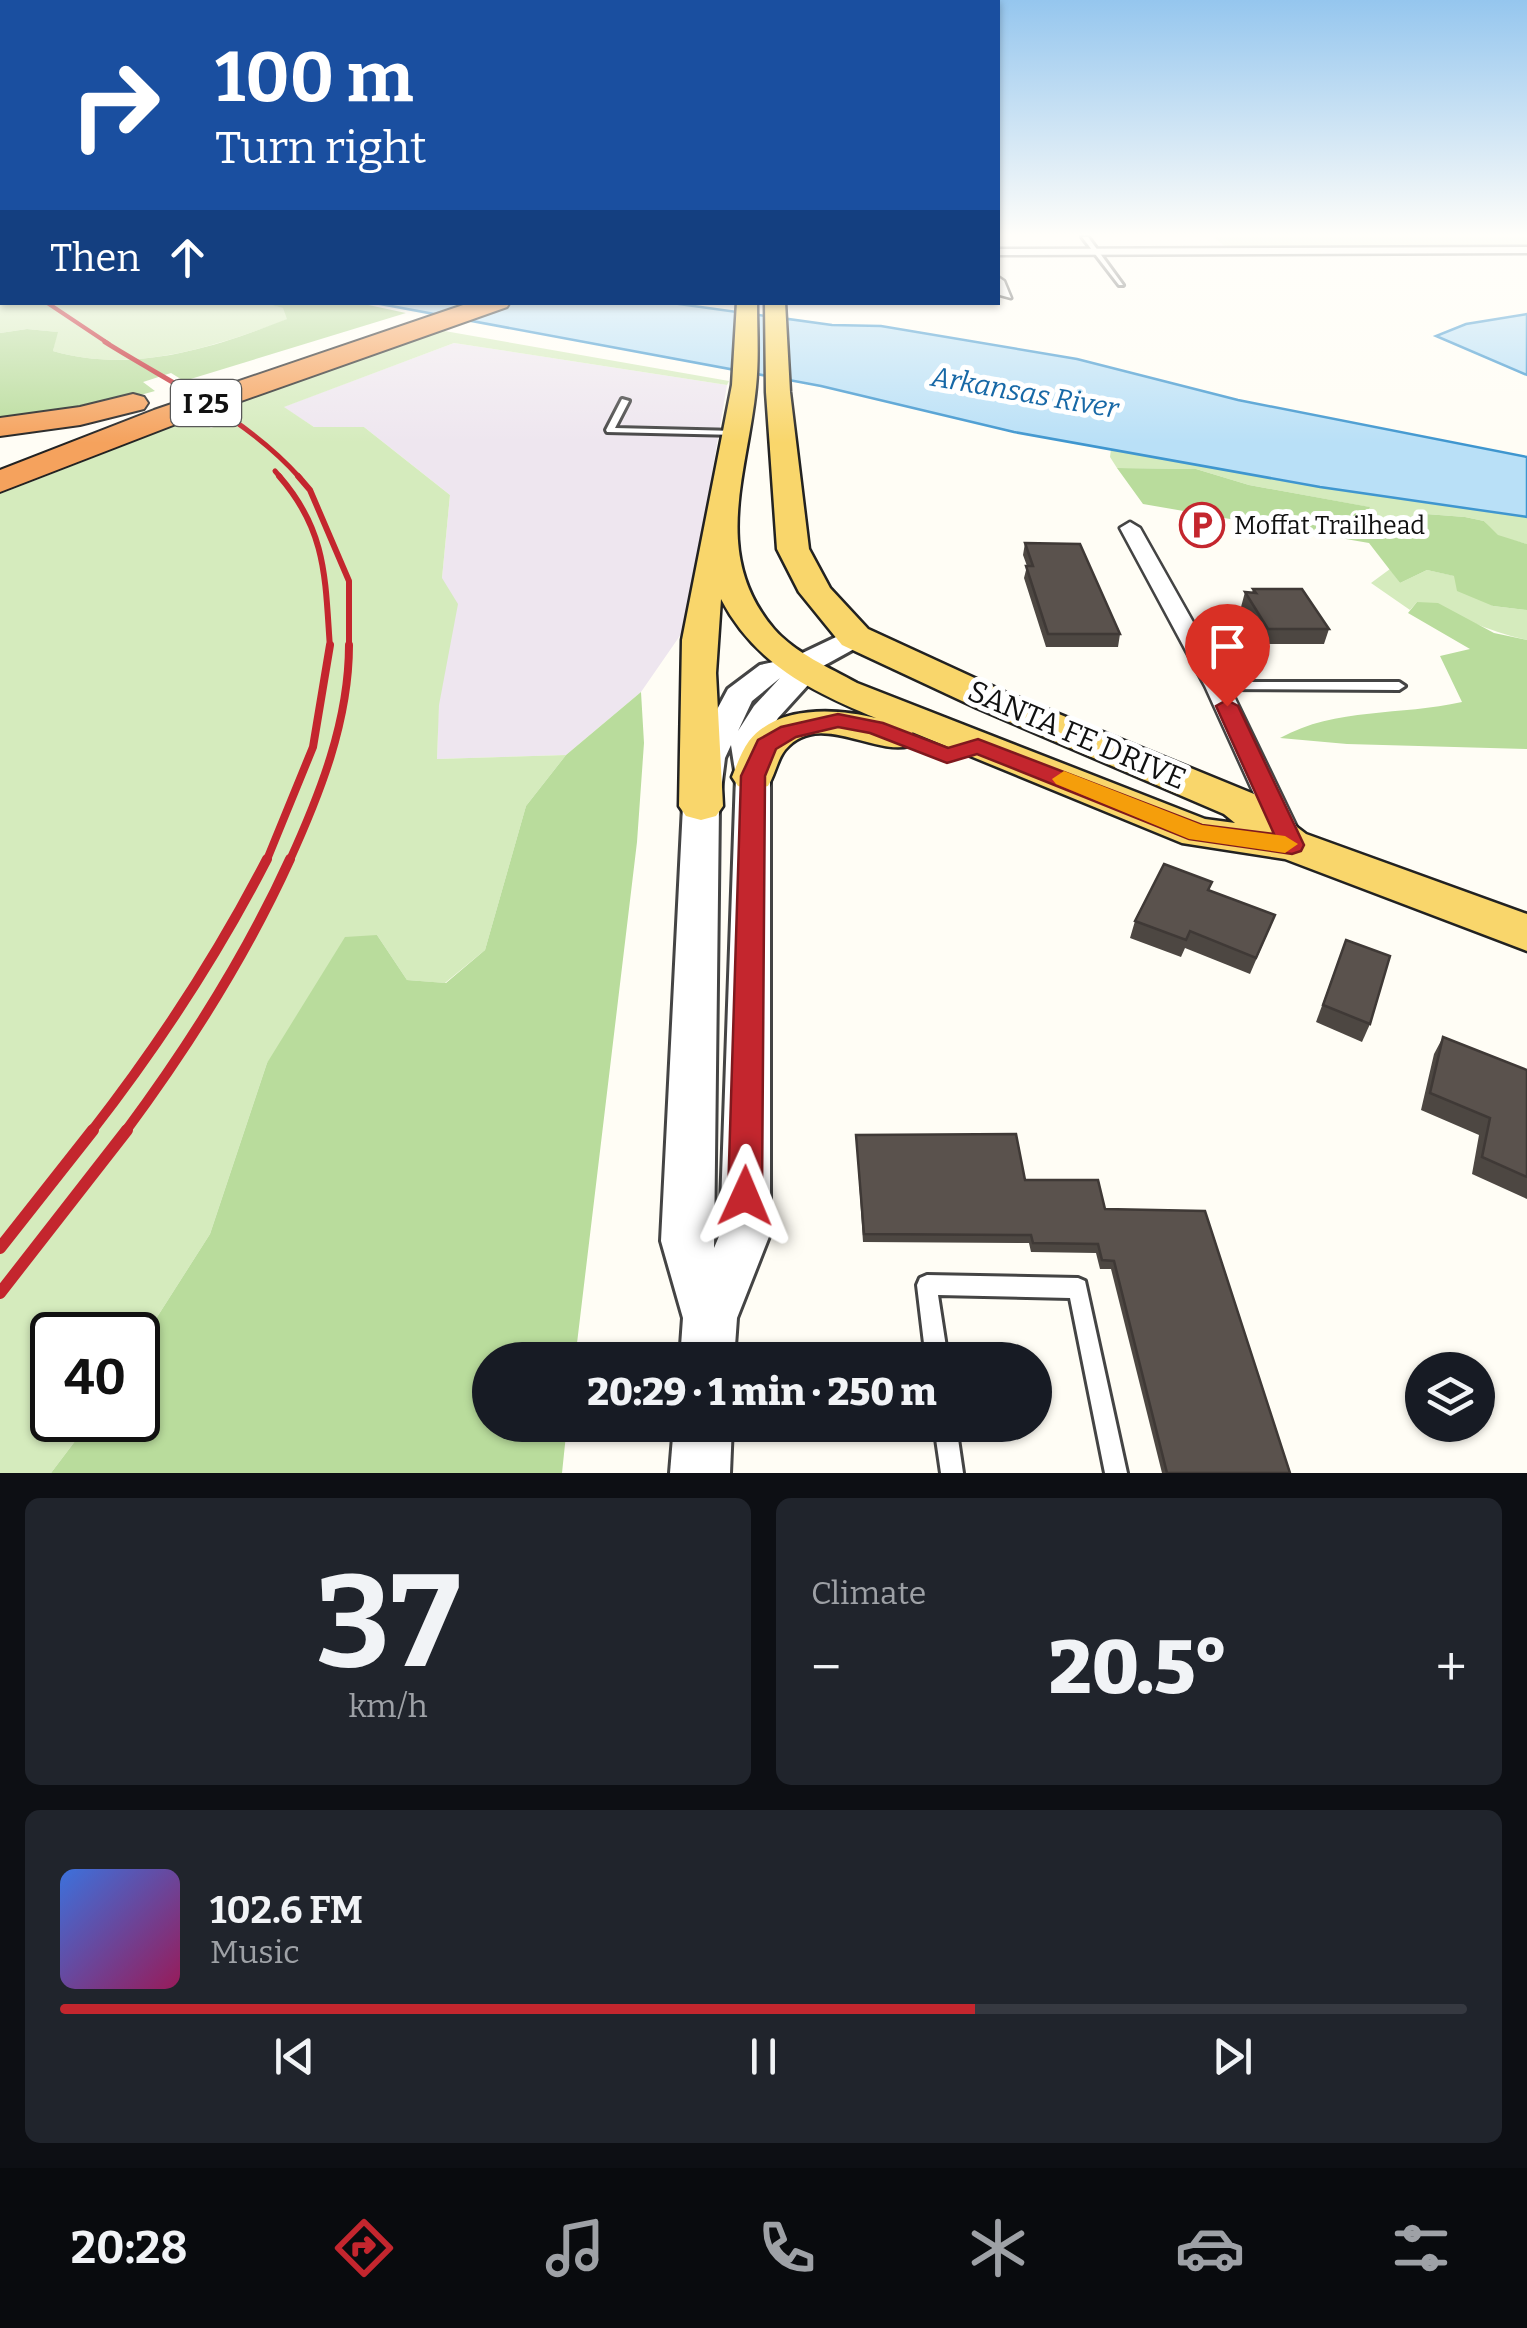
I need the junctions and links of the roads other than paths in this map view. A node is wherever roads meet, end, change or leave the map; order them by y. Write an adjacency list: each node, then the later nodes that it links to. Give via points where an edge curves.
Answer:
1 (775, 305): 14 (main road, via 794,549 816,592)
2 (452, 306): 5 (highway, I 25)
3 (484, 306): 5 (highway, I 25)
4 (747, 306): 9 (main road)
5 (403, 328): 6 (highway, I 25); 11 (highway, I 25)
6 (328, 347): 8 (highway, via 107,410); 10 (highway, I 25)
7 (625, 401): 9 (lane, via 610,430)
8 (0, 427)
9 (737, 433): 13 (main road)
10 (0, 460)
11 (0, 482)
12 (1130, 528): 16 (street)
13 (722, 550): 15 (main road, SANTA FE DRIVE, via 740,602 763,638); 21 (main road, via 703,608 696,689)
14 (855, 637): 15 (street); 19 (main road, SANTA FE DRIVE)
15 (800, 666): 18 (main road, SANTA FE DRIVE); 19 (main road, via 844,670 1062,745); 20 (street, via 747,742); 21 (street, via 771,671 739,696 708,758)
16 (1218, 686): 17 (lane); 22 (street)
17 (1399, 686)
18 (978, 746): 20 (main road, via 947,756 875,728 820,723 766,745); 22 (main road, SANTA FE DRIVE, via 1198,833)
19 (1160, 771): 22 (main road, SANTA FE DRIVE, via 1239,804)
20 (753, 776): 24 (street, via 744,1234)
21 (701, 806): 24 (street, via 686,1241)
22 (1292, 845): 23 (main road, SANTA FE DRIVE)
23 (1527, 933)
24 (709, 1339)
25 (935, 1342): 30 (lane, via 928,1285 1078,1288)
26 (702, 1442): 28 (street)
27 (948, 1442): 29 (lane)
28 (700, 1473)
29 (952, 1473)
30 (1116, 1473)

